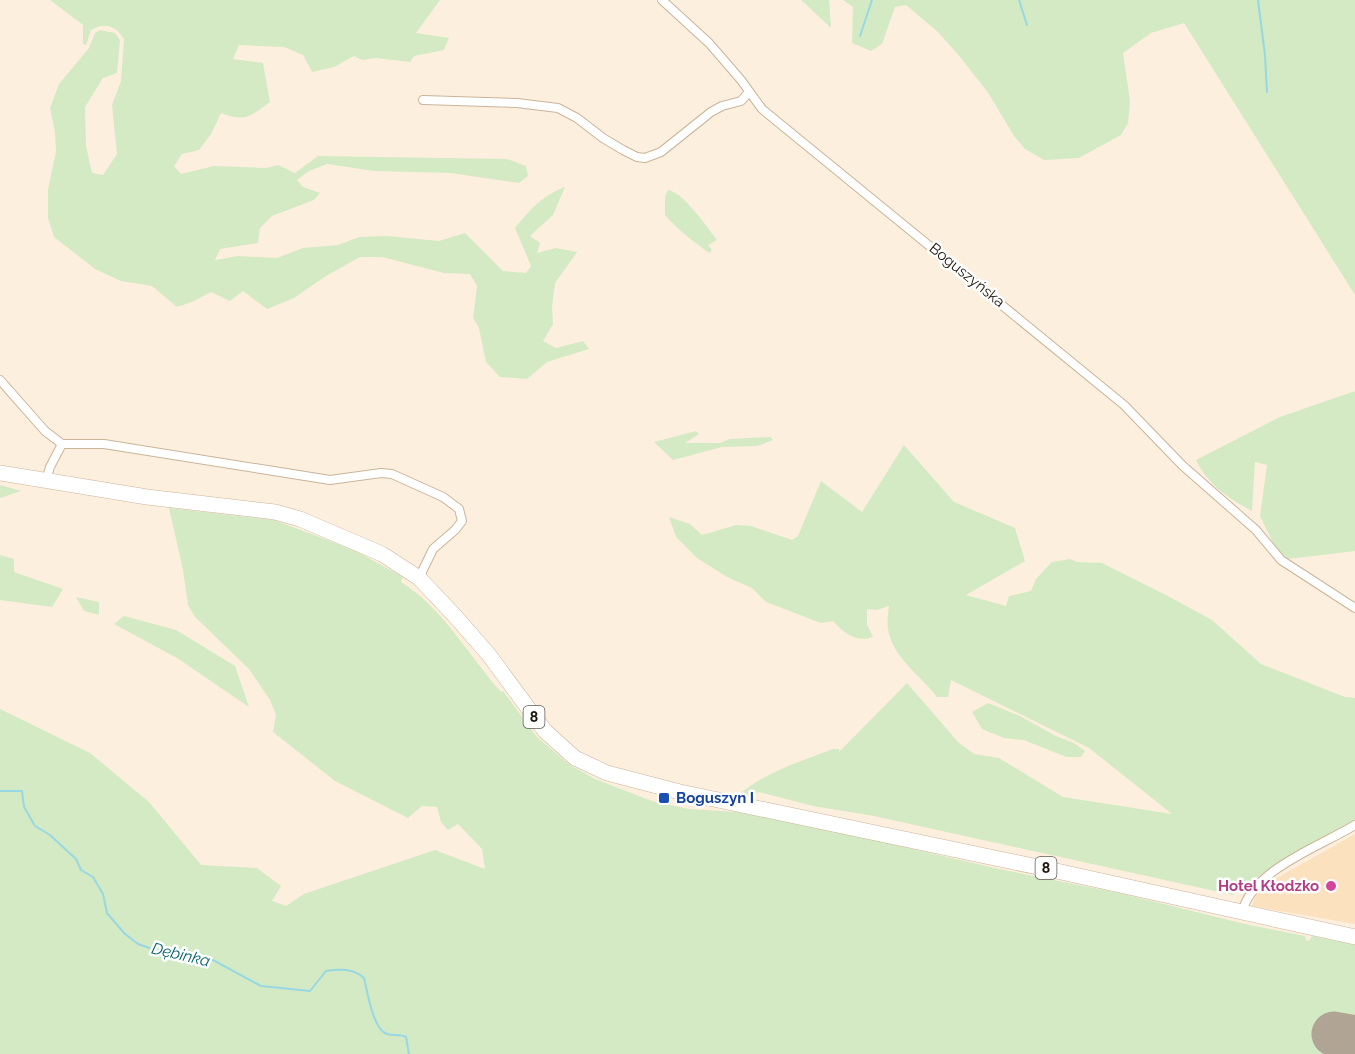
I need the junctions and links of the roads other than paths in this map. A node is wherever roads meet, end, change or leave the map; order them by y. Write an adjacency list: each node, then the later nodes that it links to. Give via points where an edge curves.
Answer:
1 (662, 0): 2 (street, Boguszyńska, via 709,43)
2 (749, 92): 3 (street, via 741,101 711,112 661,152 645,158 623,150 558,108); 9 (street, Boguszyńska, via 790,133 1124,405 1256,531 1281,560)
3 (423, 100)
4 (0, 380): 5 (street, via 45,431)
5 (63, 444): 7 (street); 8 (street, via 104,444 330,480 381,473 399,476 443,497 461,513 462,521 433,549)
6 (0, 473): 7 (highway, 8)
7 (46, 481): 8 (highway, 8, via 275,512 382,554)
8 (418, 578): 11 (highway, 8, via 489,655 545,731 576,758 607,774)
9 (1355, 608)
10 (1355, 825): 11 (street, via 1269,874 1249,895)
11 (1242, 913): 12 (highway, 8)
12 (1355, 937)

